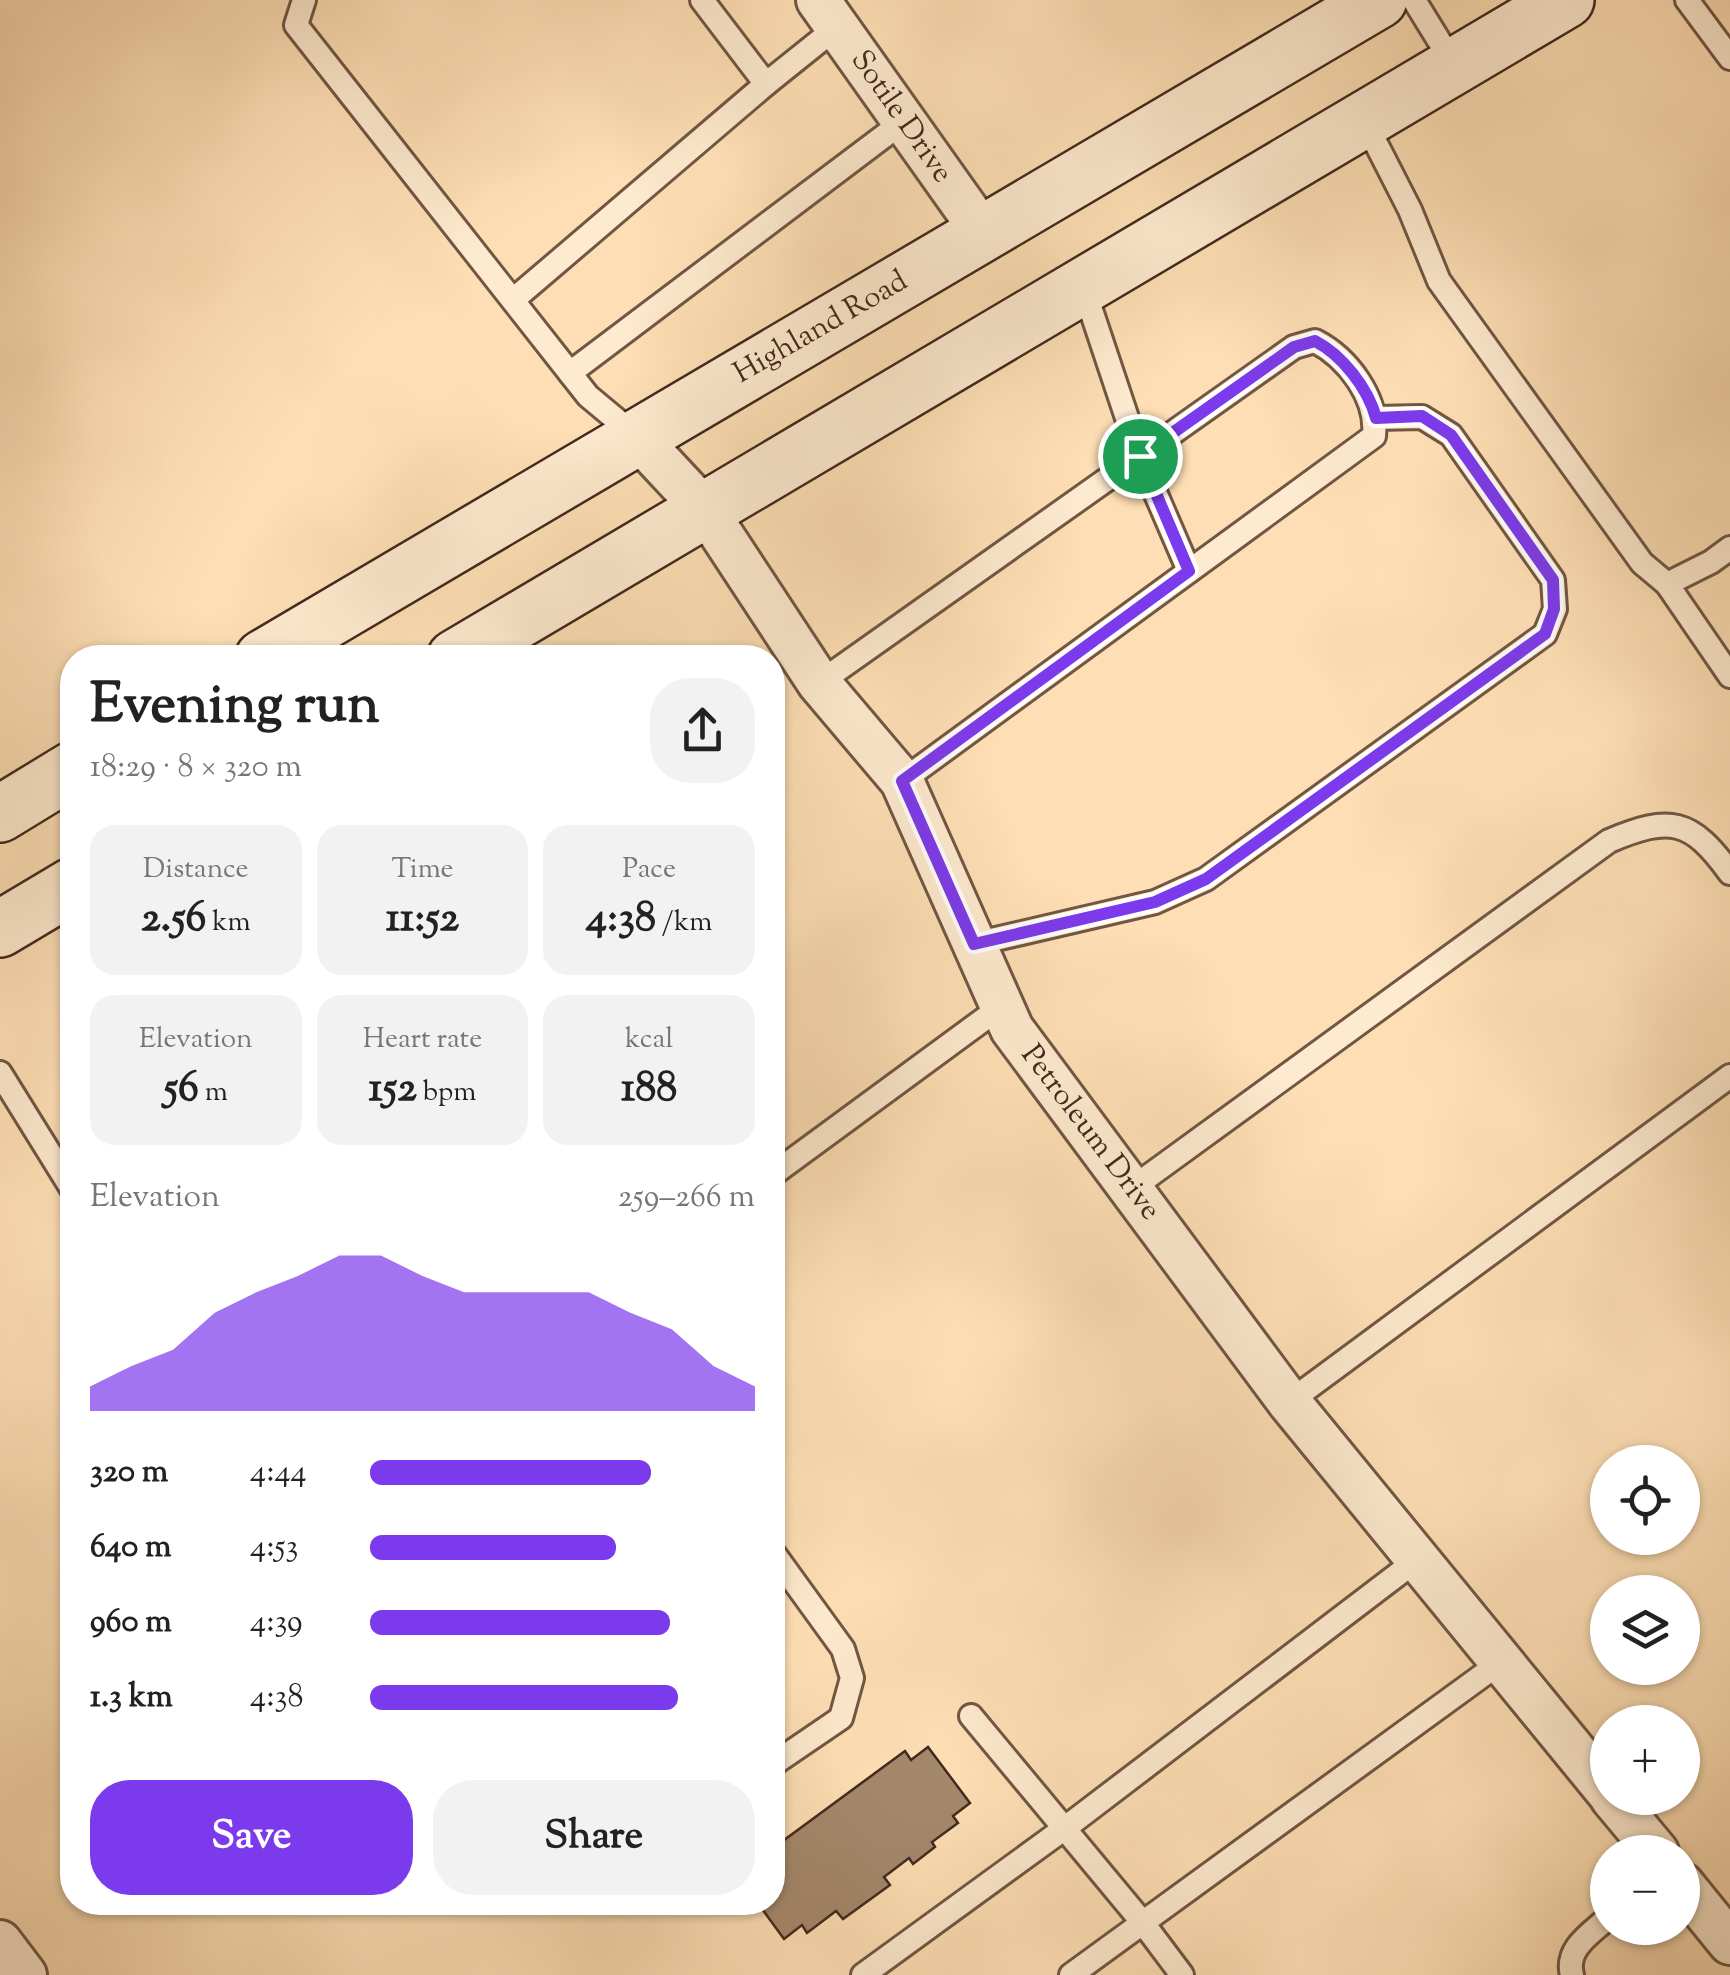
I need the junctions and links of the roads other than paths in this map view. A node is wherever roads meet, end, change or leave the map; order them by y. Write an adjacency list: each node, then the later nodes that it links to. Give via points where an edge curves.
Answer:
1 (304, 0): 15 (lane, via 296,25)
2 (702, 0): 10 (lane)
3 (1379, 0): 13 (main road, Highland Road)
4 (1414, 0): 9 (lane)
5 (1566, 0): 9 (main road)
6 (1688, 0): 8 (lane)
7 (828, 13): 10 (lane); 12 (street, Sotile Drive)
8 (1730, 58)
9 (1454, 65): 11 (main road)
10 (766, 84): 15 (lane)
11 (1364, 120): 14 (main road); 23 (lane, via 1439,281 1642,563)
12 (904, 121): 13 (street, Sotile Drive); 16 (lane)
13 (984, 234): 18 (main road, Highland Road)
14 (1083, 286): 19 (lane); 20 (main road)
15 (513, 300): 16 (lane)
16 (570, 373): 18 (lane)
17 (1376, 418): 19 (lane, via 1371,400 1332,350 1315,341 1294,347); 22 (lane, via 1374,436); 34 (lane, via 1422,416 1451,435 1553,580 1554,609 1545,634 1206,879 1155,902)
18 (636, 436): 20 (street, Petroleum Drive); 24 (main road, Highland Road)
19 (1140, 456): 22 (lane); 27 (lane)
20 (706, 511): 25 (main road); 27 (street, Petroleum Drive)
21 (1730, 548): 23 (lane)
22 (1189, 571): 29 (lane)
23 (1666, 584): 26 (lane)
24 (284, 645)
25 (477, 645)
26 (1730, 676)
27 (818, 684): 29 (street, Petroleum Drive)
28 (60, 777): 30 (main road)
29 (902, 781): 34 (street, Petroleum Drive)
30 (0, 814)
31 (1730, 872): 40 (lane, via 1682,826 1644,826 1610,841)
32 (60, 893): 33 (main road)
33 (0, 929)
34 (974, 944): 35 (street, Petroleum Drive)
35 (1002, 1006): 38 (lane); 40 (street, Petroleum Drive, via 1012,1029)
36 (0, 1073): 39 (lane)
37 (1730, 1076): 41 (lane)
38 (785, 1165)
39 (60, 1169)
40 (1132, 1189): 41 (street, Petroleum Drive)
41 (1289, 1402): 42 (street, Petroleum Drive)
42 (1418, 1559): 44 (street, Petroleum Drive); 49 (lane)
43 (785, 1569): 46 (lane, via 844,1648 852,1678 840,1718)
44 (1502, 1662): 47 (street, Petroleum Drive); 52 (lane)
45 (971, 1716): 49 (lane)
46 (785, 1756)
47 (1590, 1770)
48 (1626, 1815): 50 (street, Petroleum Drive)
49 (1065, 1828): 52 (lane); 58 (lane)
50 (1642, 1835)
51 (1700, 1902): 53 (street)
52 (1143, 1923): 59 (lane); 60 (lane)
53 (1724, 1925)
54 (1590, 1934): 56 (lane)
55 (0, 1942): 57 (street)
56 (1564, 1973)
57 (24, 1975)
58 (862, 1975)
59 (1071, 1975)
60 (1182, 1975)

